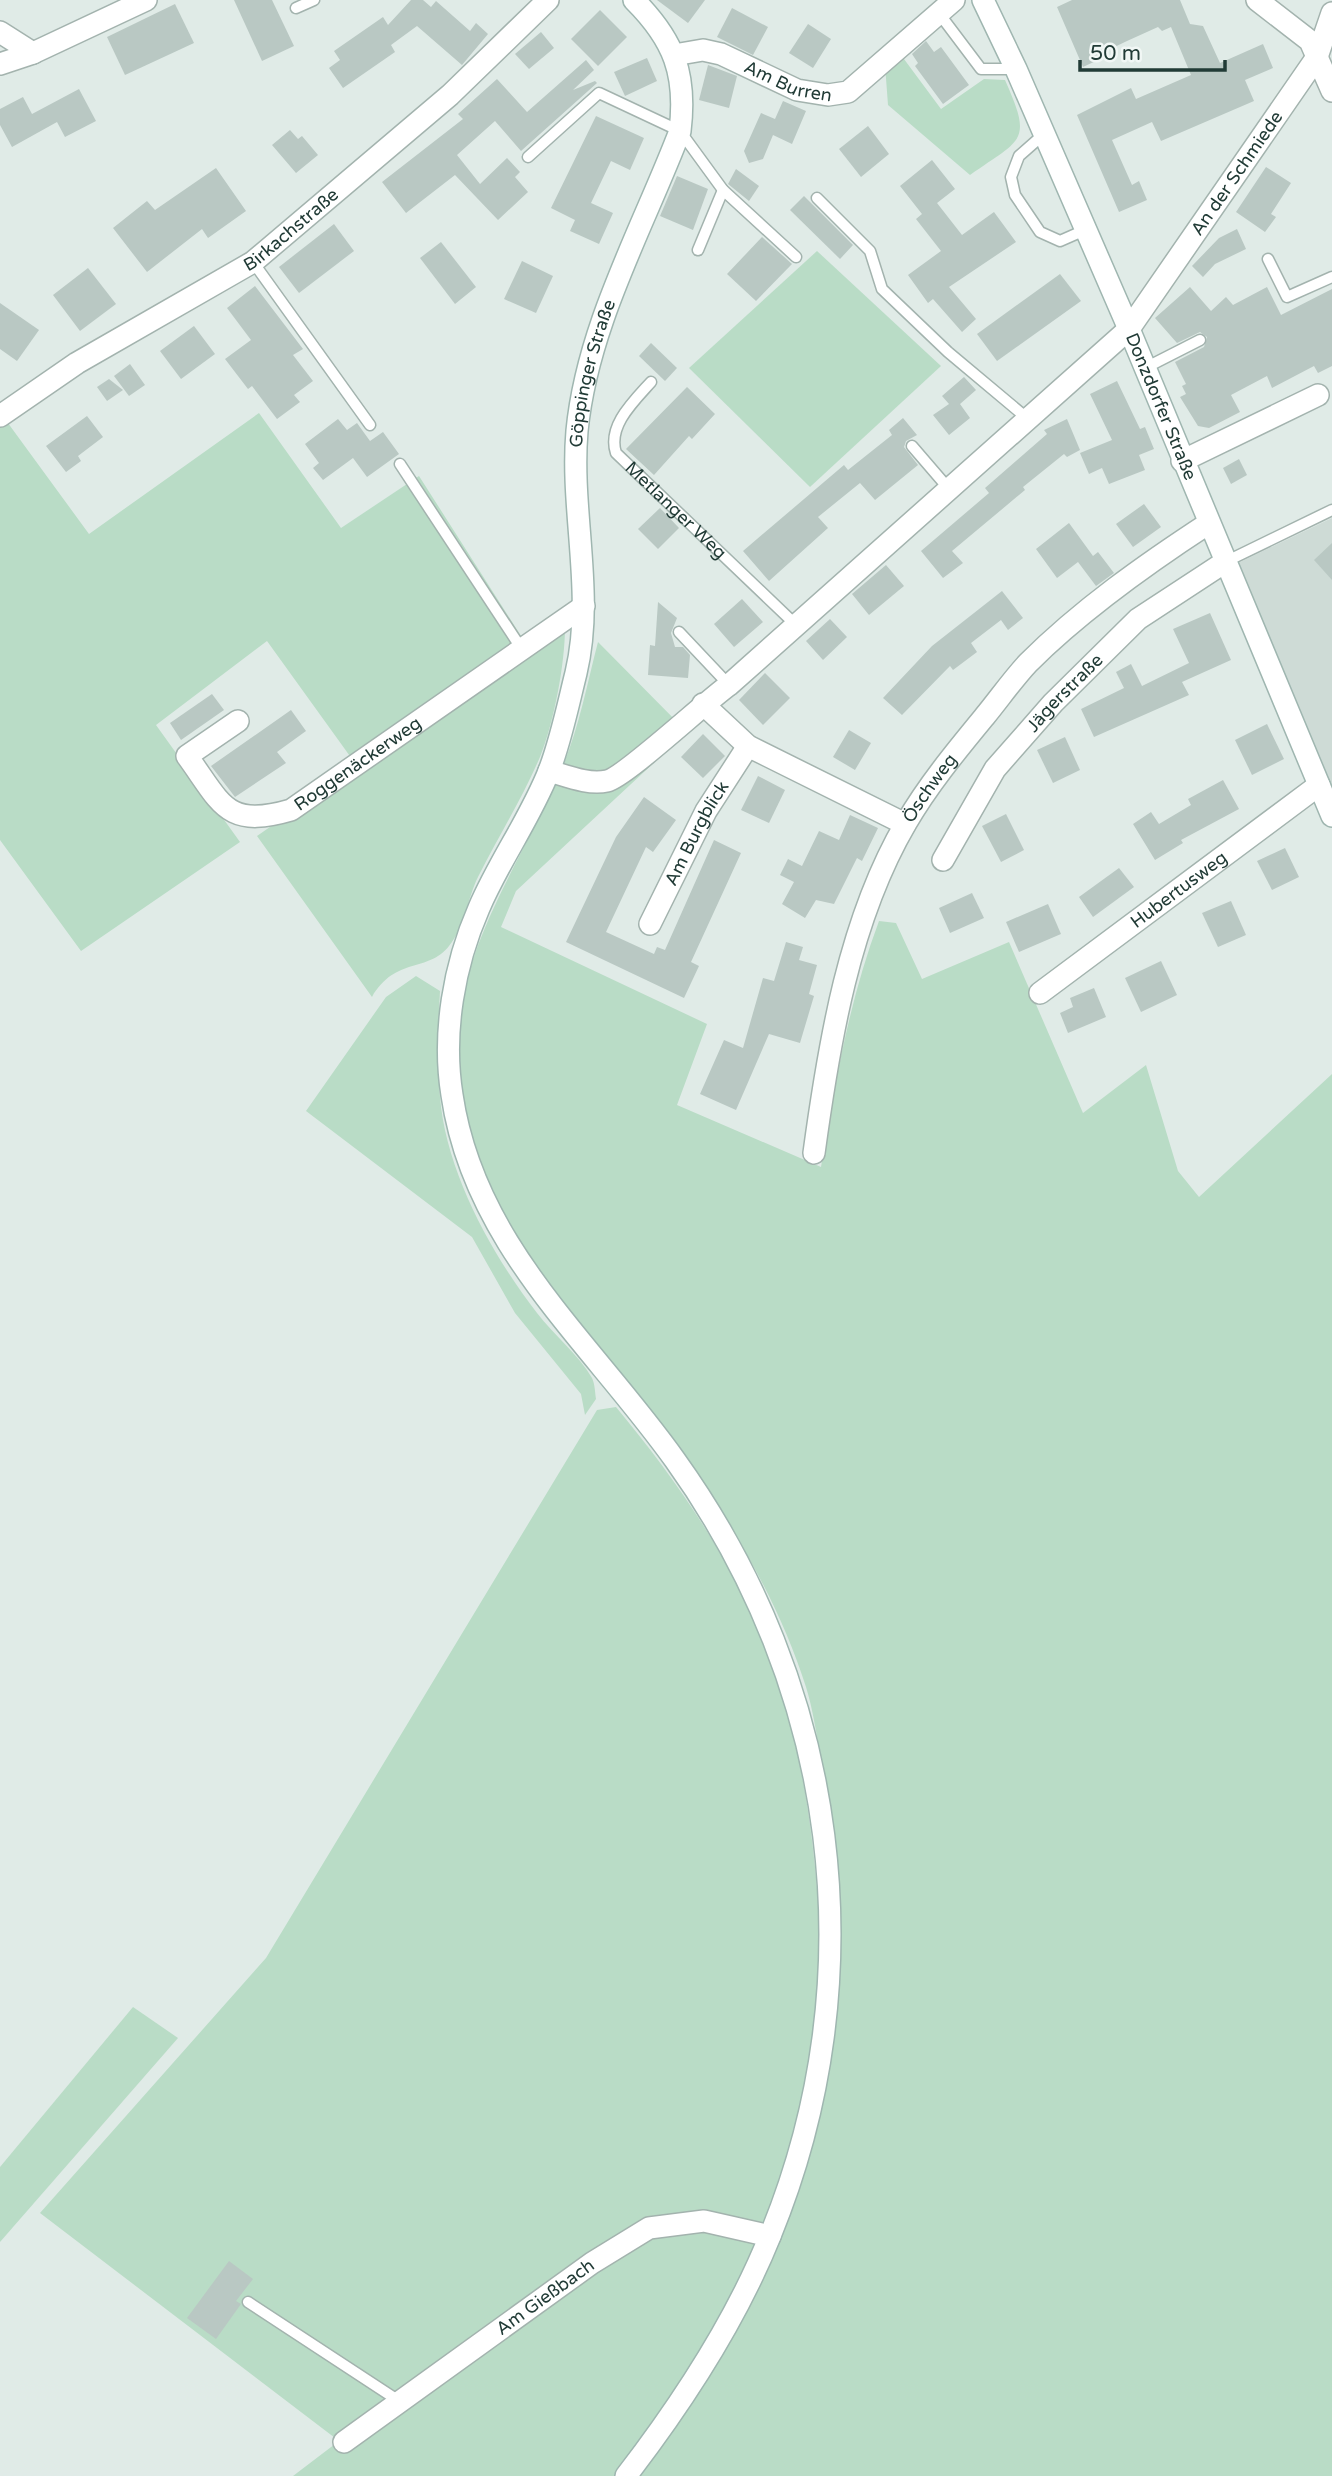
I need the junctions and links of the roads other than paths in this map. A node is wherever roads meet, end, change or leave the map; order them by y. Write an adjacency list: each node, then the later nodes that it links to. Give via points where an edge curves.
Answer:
1 (146, 0): 11 (street)
2 (314, 0): 8 (lane)
3 (548, 0): 26 (street, Birkachstraße, via 450,95)
4 (634, 0): 12 (street, Göppinger Straße, via 662,31)
5 (983, 0): 15 (street, Donzdorfer Straße)
6 (1256, 0): 13 (street, via 1310,41)
7 (946, 6): 12 (street, Am Burren, via 848,92 828,95 797,90 703,50); 15 (lane, via 981,69)
8 (296, 8)
9 (1332, 13): 13 (street, An der Schmiede)
10 (0, 32): 11 (street)
11 (33, 53): 14 (street)
12 (674, 55): 17 (street, Göppinger Straße, via 684,100)
13 (1317, 57): 16 (street); 28 (street, An der Schmiede)
14 (0, 64)
15 (1016, 69): 18 (street, Donzdorfer Straße)
16 (1332, 91)
17 (680, 131): 19 (lane, via 599,93); 20 (lane); 43 (street, Göppinger Straße, via 602,322 581,391 575,501)
18 (1044, 134): 22 (street, Donzdorfer Straße); 22 (lane, via 1019,156 1011,177 1015,195 1040,232 1060,241)
19 (528, 157)
20 (723, 190): 23 (lane); 24 (lane)
21 (817, 198): 34 (lane, via 870,251 882,289)
22 (1085, 230): 28 (street, Donzdorfer Straße)
23 (698, 250)
24 (796, 257)
25 (1268, 259): 27 (lane, via 1287,297)
26 (253, 262): 33 (street, Birkachstraße, via 77,363); 35 (lane)
27 (1332, 277)
28 (1129, 329): 30 (street, Donzdorfer Straße); 34 (street)
29 (1200, 340): 30 (lane)
30 (1144, 368): 37 (street, Donzdorfer Straße)
31 (651, 382): 44 (lane, Metlanger Weg, via 622,415 613,443 616,453)
32 (1318, 395): 37 (street)
33 (0, 415)
34 (1028, 419): 39 (street)
35 (370, 425)
36 (912, 446): 39 (lane)
37 (1182, 461): 41 (street, Donzdorfer Straße)
38 (400, 464): 46 (lane)
39 (949, 489): 44 (street)
40 (1332, 510): 42 (lane)
41 (1209, 523): 42 (street, Donzdorfer Straße); 54 (street, Öschweg, via 1069,625 1027,664 944,767)
42 (1225, 562): 52 (street, Donzdorfer Straße); 55 (street, Jägerstraße, via 1138,619 1053,703 995,769)
43 (584, 606): 46 (street, Roggenäckerweg); 51 (street, Göppinger Straße, via 581,654)
44 (796, 625): 47 (street)
45 (679, 632): 47 (lane)
46 (523, 651): 49 (street, Roggenäckerweg, via 291,810 268,817 241,817 224,807 187,756)
47 (729, 685): 48 (street)
48 (703, 704): 50 (street); 51 (street, via 610,781 575,779)
49 (238, 721)
50 (748, 746): 54 (street); 56 (street, Am Burgblick, via 706,811)
51 (549, 771): 59 (street, Göppinger Straße, via 478,909 457,976 448,1048 451,1092 473,1175 503,1237 543,1297 675,1459 710,1512 759,1601 804,1729 820,1801 831,1952 821,2069 793,2174)
52 (1319, 785): 53 (street, Donzdorfer Straße); 57 (street, Hubertusweg)
53 (1332, 817)
54 (905, 824): 58 (street, Öschweg, via 850,964 826,1068)
55 (943, 860)
56 (650, 924)
57 (1040, 993)
58 (814, 1153)
59 (770, 2236): 61 (street, Am Gießbach, via 704,2221 649,2228 592,2263); 63 (street, Göppinger Straße, via 713,2351)
60 (248, 2302): 61 (lane)
61 (402, 2403): 62 (street, Am Gießbach)
62 (344, 2442)
63 (626, 2476)

